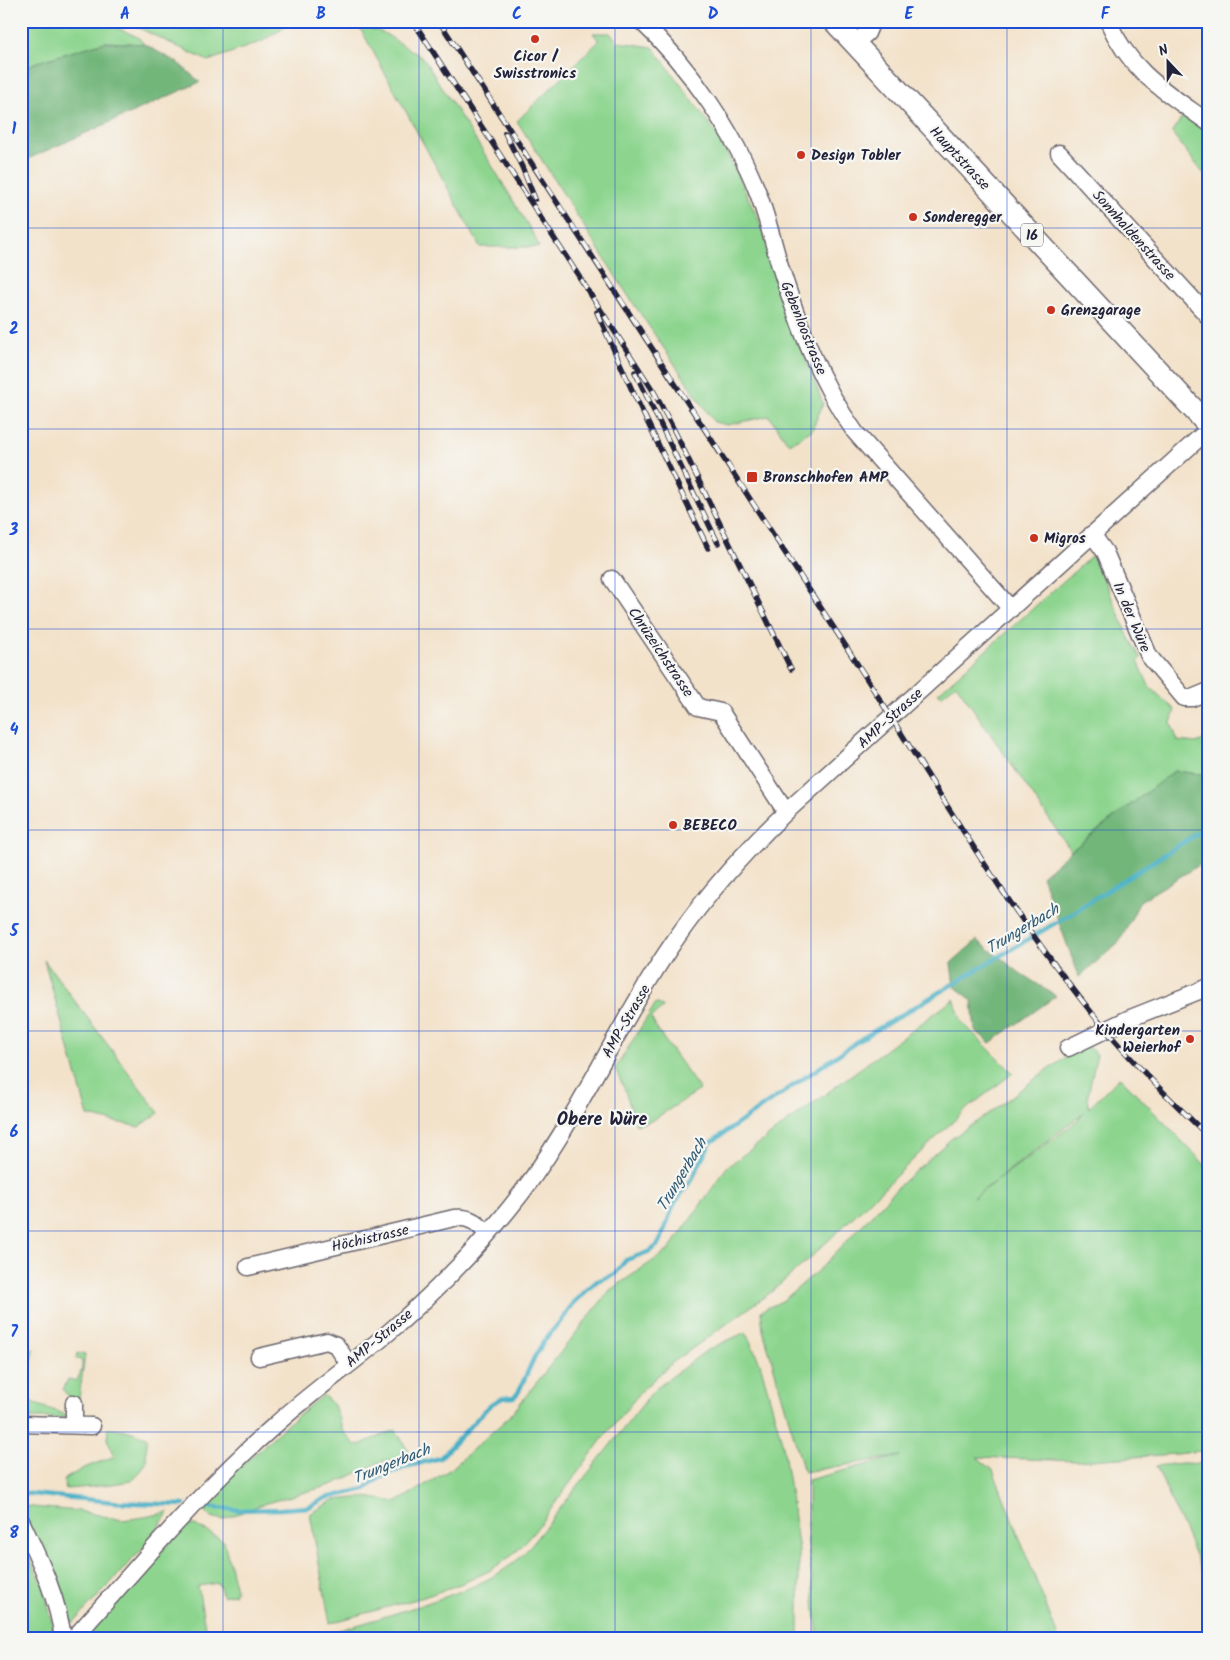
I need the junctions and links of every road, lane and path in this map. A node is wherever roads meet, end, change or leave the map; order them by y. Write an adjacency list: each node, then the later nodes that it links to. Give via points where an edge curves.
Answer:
1 (641, 21): 12 (street, Gebenloostrasse, via 662,41 702,92 736,145 758,193 799,321 841,412)
2 (834, 21): 5 (main road, Hauptstrasse / 16)
3 (872, 21): 5 (street, via 867,33)
4 (1108, 21): 6 (street, via 1120,46 1147,78)
5 (854, 44): 9 (main road, Hauptstrasse / 16)
6 (1209, 122)
7 (1059, 153): 8 (street, Sonnhaldenstrasse)
8 (1209, 317)
9 (1209, 427): 10 (street, AMP-Strasse)
10 (1092, 534): 12 (street, AMP-Strasse); 13 (street, In der Würe, via 1104,552 1149,656 1184,698)
11 (612, 579): 14 (street, Chrüzeichstrasse, via 698,707 721,712)
12 (1011, 610): 14 (street, AMP-Strasse)
13 (1209, 691)
14 (786, 812): 17 (street, AMP-Strasse, via 739,859 681,932 645,986 559,1138 523,1192)
15 (1209, 987): 16 (street, via 1128,1019)
16 (1068, 1048)
17 (488, 1234): 18 (street, Höchistrasse, via 470,1218 454,1218); 20 (street, AMP-Strasse, via 443,1283)
18 (248, 1267)
19 (259, 1357): 20 (street, via 327,1341 336,1346)
20 (349, 1364): 27 (street, AMP-Strasse, via 229,1467)
21 (74, 1402): 23 (street)
22 (21, 1424): 23 (street)
23 (74, 1425): 24 (street)
24 (92, 1426)
25 (21, 1521): 26 (street, via 50,1583)
26 (63, 1639)
27 (73, 1639)

